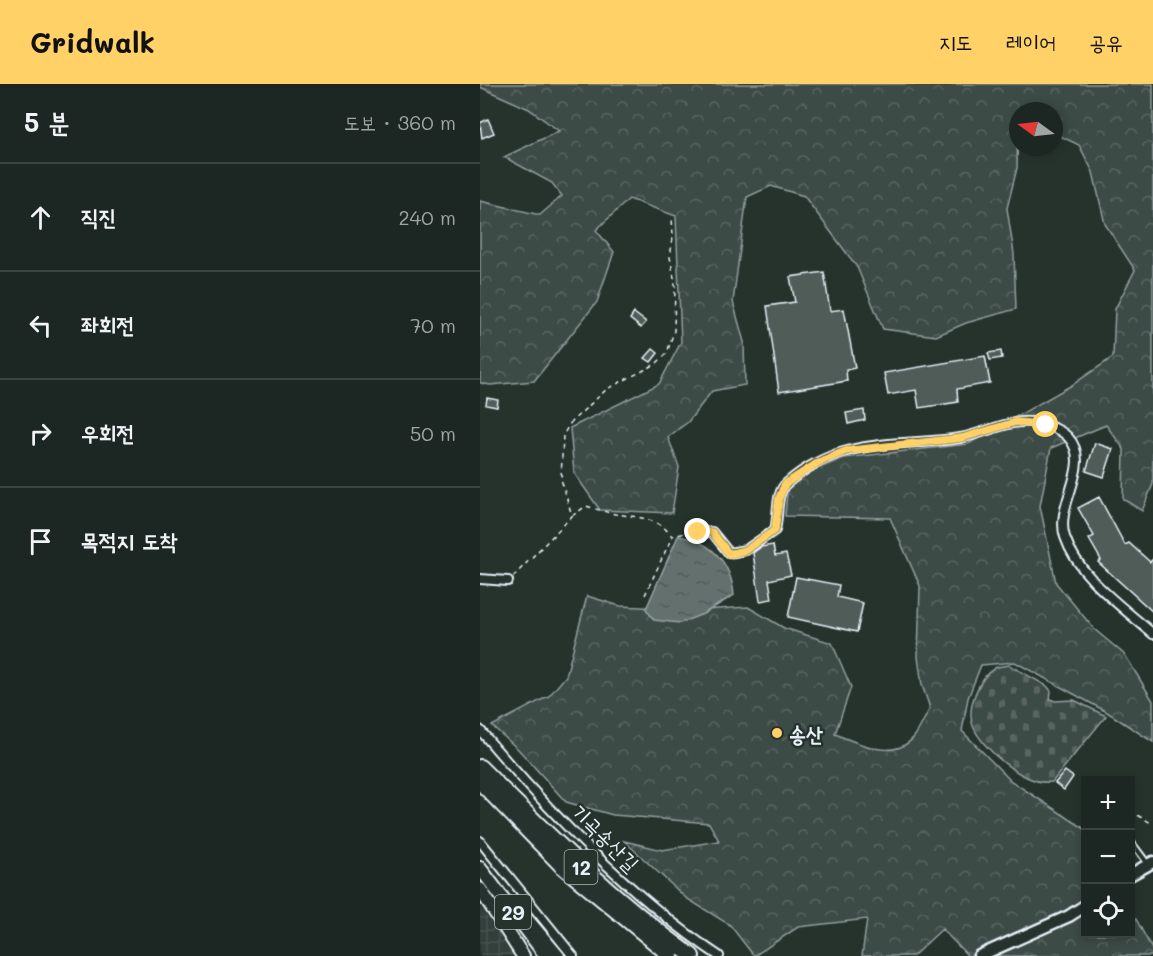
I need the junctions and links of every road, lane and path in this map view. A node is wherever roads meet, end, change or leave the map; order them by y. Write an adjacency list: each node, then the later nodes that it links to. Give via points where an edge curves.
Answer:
1 (672, 217): 2 (path, via 674,331 667,353 656,364 607,389 577,416 563,435 561,479)
2 (572, 516): 4 (path, via 586,506 615,514 640,515 666,527); 6 (path)
3 (698, 532): 4 (path); 8 (street, via 712,532 729,554 746,550 775,530 785,484 819,462 846,451 962,438 1016,422 1046,425 1069,438 1077,454 1064,508 1065,538 1092,578)
4 (672, 536): 7 (path)
5 (480, 579): 6 (street)
6 (508, 581)
7 (645, 595)
8 (1153, 634)
9 (480, 730): 28 (street, 기곡송산길, via 616,873)
10 (480, 766): 27 (highway, 12, via 571,859)
11 (480, 783): 26 (highway, 12, via 562,866)
12 (1135, 813): 13 (path)
13 (1153, 824)
14 (480, 841): 25 (street)
15 (1135, 845): 16 (lane)
16 (1151, 863): 18 (street)
17 (480, 868): 20 (main road, 29)
18 (1135, 873)
19 (480, 889): 22 (main road)
20 (500, 896): 23 (main road, 29); 24 (main road, via 524,914)
21 (1081, 908): 29 (street)
22 (523, 956)
23 (546, 956)
24 (558, 956)
25 (573, 956)
26 (671, 956)
27 (692, 956)
28 (719, 956)
29 (979, 956)

